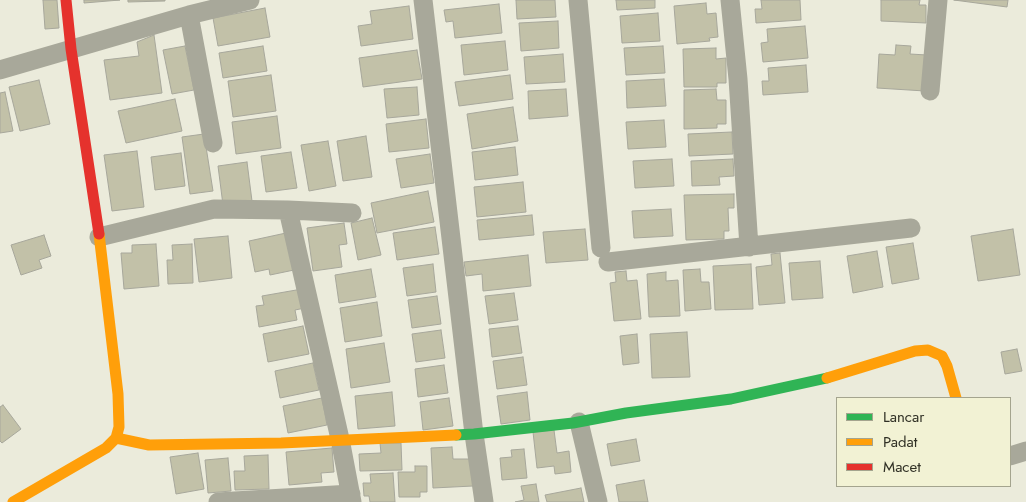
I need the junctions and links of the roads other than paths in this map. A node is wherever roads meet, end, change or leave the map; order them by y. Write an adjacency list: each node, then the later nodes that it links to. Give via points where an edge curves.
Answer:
1 (66, 0): 8 (street)
2 (250, 0): 7 (street)
3 (423, 0): 19 (street)
4 (578, 0): 16 (street, via 604,255)
5 (730, 0): 16 (street)
6 (938, 0): 10 (street)
7 (190, 15): 8 (street); 11 (street)
8 (71, 49): 9 (street); 15 (street)
9 (0, 70)
10 (930, 91)
11 (213, 143)
12 (288, 210): 13 (street); 15 (street, via 214,209); 21 (street)
13 (352, 213)
14 (910, 228): 16 (street)
15 (99, 237): 20 (street, via 118,394 120,427)
16 (750, 246)
17 (956, 397): 18 (street, via 942,356 928,350 915,351 827,378 731,399)
18 (580, 422): 19 (street); 28 (street)
19 (474, 434): 21 (street); 27 (street)
20 (116, 438): 21 (street, via 149,446); 25 (street, via 106,448)
21 (340, 439): 24 (street)
22 (1026, 451): 23 (street)
23 (1011, 456)
24 (351, 498): 26 (street)
25 (13, 502)
26 (218, 502)
27 (484, 502)
28 (598, 502)

